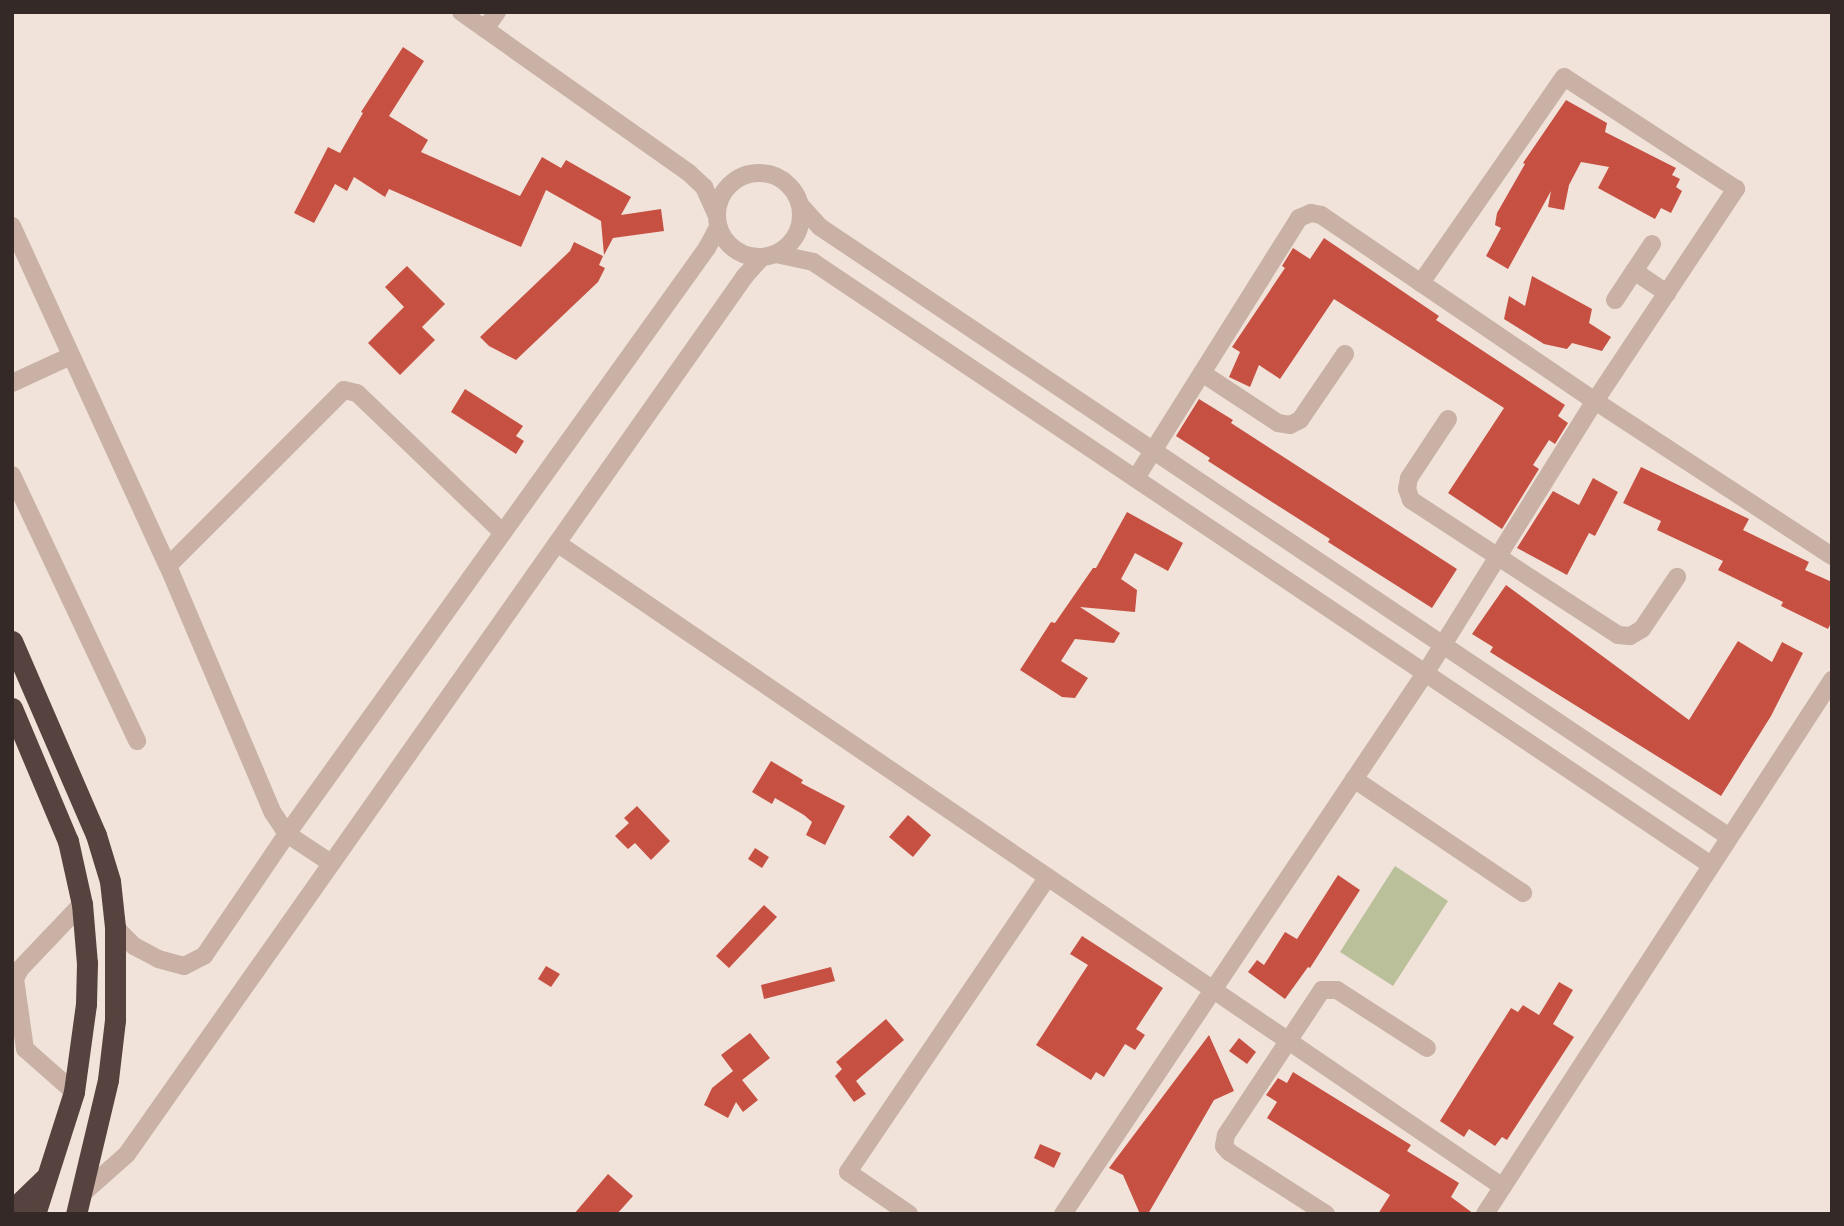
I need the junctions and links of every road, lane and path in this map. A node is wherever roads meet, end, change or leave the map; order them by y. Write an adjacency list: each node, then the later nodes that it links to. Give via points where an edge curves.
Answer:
1 (461, 12): 3 (street)
2 (497, 12): 3 (street)
3 (485, 29): 4 (street)
4 (689, 173): 5 (street); 7 (street, via 704,187)
5 (735, 180): 6 (street, via 762,172 775,175 796,193); 7 (street, via 719,201)
6 (801, 206): 10 (street, via 797,235); 21 (street, via 820,228)
7 (718, 221): 10 (street, via 725,240 735,250); 24 (street, via 707,248)
8 (12, 226): 16 (street)
9 (1652, 244): 11 (street)
10 (769, 256): 23 (street, via 813,262); 25 (street, via 745,276)
11 (1634, 271): 13 (street); 14 (street)
12 (1421, 283): 13 (street, via 1564,77 1736,189); 17 (street, via 1321,215 1304,214); 19 (street)
13 (1667, 293): 19 (street)
14 (1615, 300)
15 (1345, 354): 17 (street, via 1300,420 1290,425 1278,423)
16 (71, 356): 18 (street); 28 (street)
17 (1202, 373): 21 (street)
18 (12, 383)
19 (1595, 401): 26 (street); 27 (street)
20 (1448, 419): 27 (street, via 1409,478 1408,494)
21 (1153, 451): 23 (street); 31 (street)
22 (12, 475): 35 (street)
23 (1136, 478): 32 (street)
24 (503, 533): 28 (street, via 357,393 344,390); 39 (street)
25 (557, 543): 41 (street); 43 (street)
26 (1832, 556)
27 (1498, 558): 29 (street, via 1624,636 1642,629); 31 (street)
28 (168, 565): 39 (street, via 267,801)
29 (1677, 577)
30 (12, 640): 46 (highway, via 96,835 110,881)
31 (1443, 646): 32 (street); 37 (street)
32 (1426, 672): 36 (street); 38 (street)
33 (1832, 680): 40 (street)
34 (14, 716): 45 (highway, via 68,841)
35 (137, 741)
36 (1354, 779): 44 (street); 47 (street)
37 (1679, 804): 38 (street); 40 (street)
38 (1662, 830): 42 (street)
39 (287, 834): 41 (street); 46 (street, via 204,957 195,963 184,966 158,959 134,946)
40 (1729, 837): 42 (street)
41 (331, 863): 54 (street, via 128,1154)
42 (1711, 865): 53 (street)
43 (1048, 877): 47 (street); 57 (street, via 848,1172)
44 (1523, 893)
45 (82, 904): 50 (street, via 17,973); 51 (highway, via 86,1004)
46 (115, 927): 54 (highway, via 111,1056)
47 (1213, 990): 48 (street); 58 (street)
48 (1287, 1040): 49 (street, via 1317,994 1332,989); 53 (street); 59 (street, via 1226,1135 1224,1146)
49 (1427, 1048)
50 (19, 1050): 51 (street)
51 (74, 1092): 52 (highway)
52 (50, 1172): 55 (highway); 56 (highway)
53 (1503, 1187): 60 (street)
54 (81, 1207)
55 (12, 1210)
56 (34, 1214)
57 (909, 1214)
58 (1063, 1214)
59 (1326, 1214)
60 (1485, 1214)

